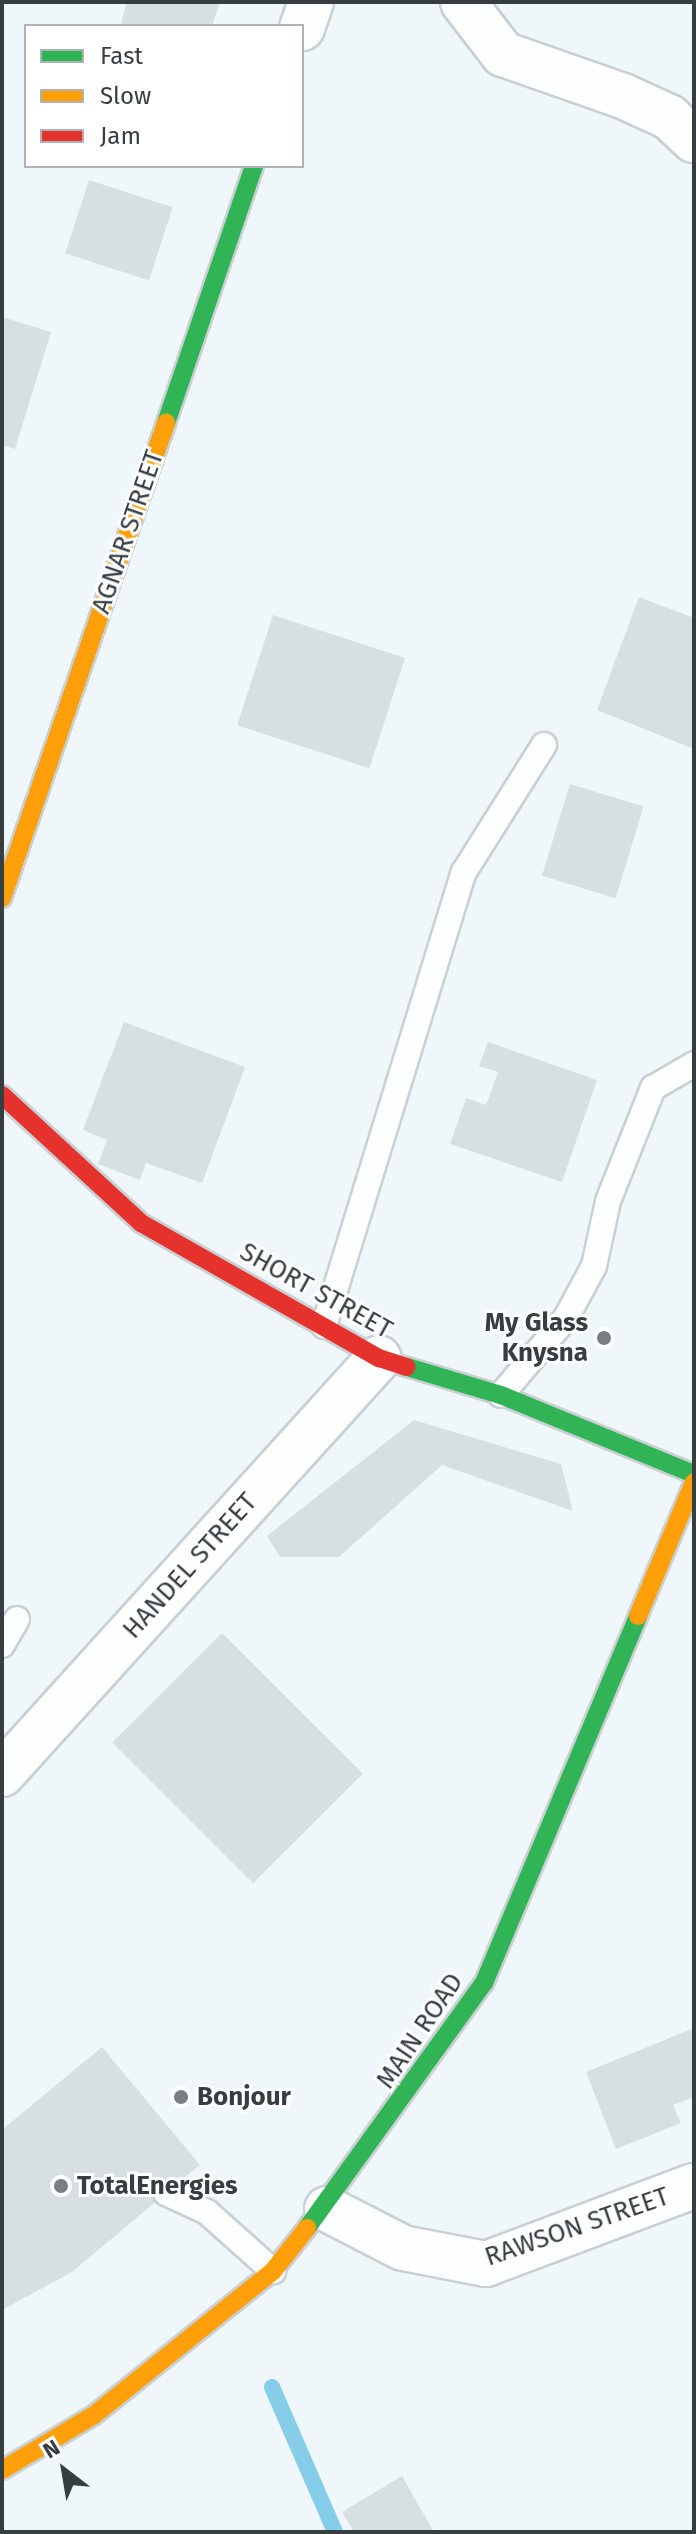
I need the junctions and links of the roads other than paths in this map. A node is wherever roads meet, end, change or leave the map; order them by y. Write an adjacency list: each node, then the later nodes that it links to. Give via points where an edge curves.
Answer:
1 (311, 2): 3 (street)
2 (463, 2): 4 (street, via 503,54 623,96 669,117)
3 (303, 24)
4 (694, 140)
5 (253, 168): 7 (main road, AGNAR STREET)
6 (544, 745): 10 (lane, via 464,872)
7 (2, 898)
8 (694, 1064): 12 (lane, via 653,1088 608,1201 594,1266 566,1318)
9 (2, 1095): 10 (main road, SHORT STREET, via 80,1174 141,1223)
10 (324, 1326): 11 (main road, SHORT STREET)
11 (379, 1358): 12 (main road, SHORT STREET); 17 (street, HANDEL STREET)
12 (501, 1395): 13 (main road, SHORT STREET)
13 (694, 1474)
14 (694, 1482): 20 (main road, MAIN ROAD, via 484,1983)
15 (17, 1619): 16 (lane)
16 (2, 1645)
17 (4, 1766)
18 (694, 2186): 20 (street, RAWSON STREET, via 486,2264 403,2248)
19 (166, 2193): 21 (lane, via 207,2212)
20 (327, 2209): 21 (main road, MAIN ROAD)
21 (273, 2271): 22 (main road, MAIN ROAD, via 94,2415)
22 (2, 2470)

